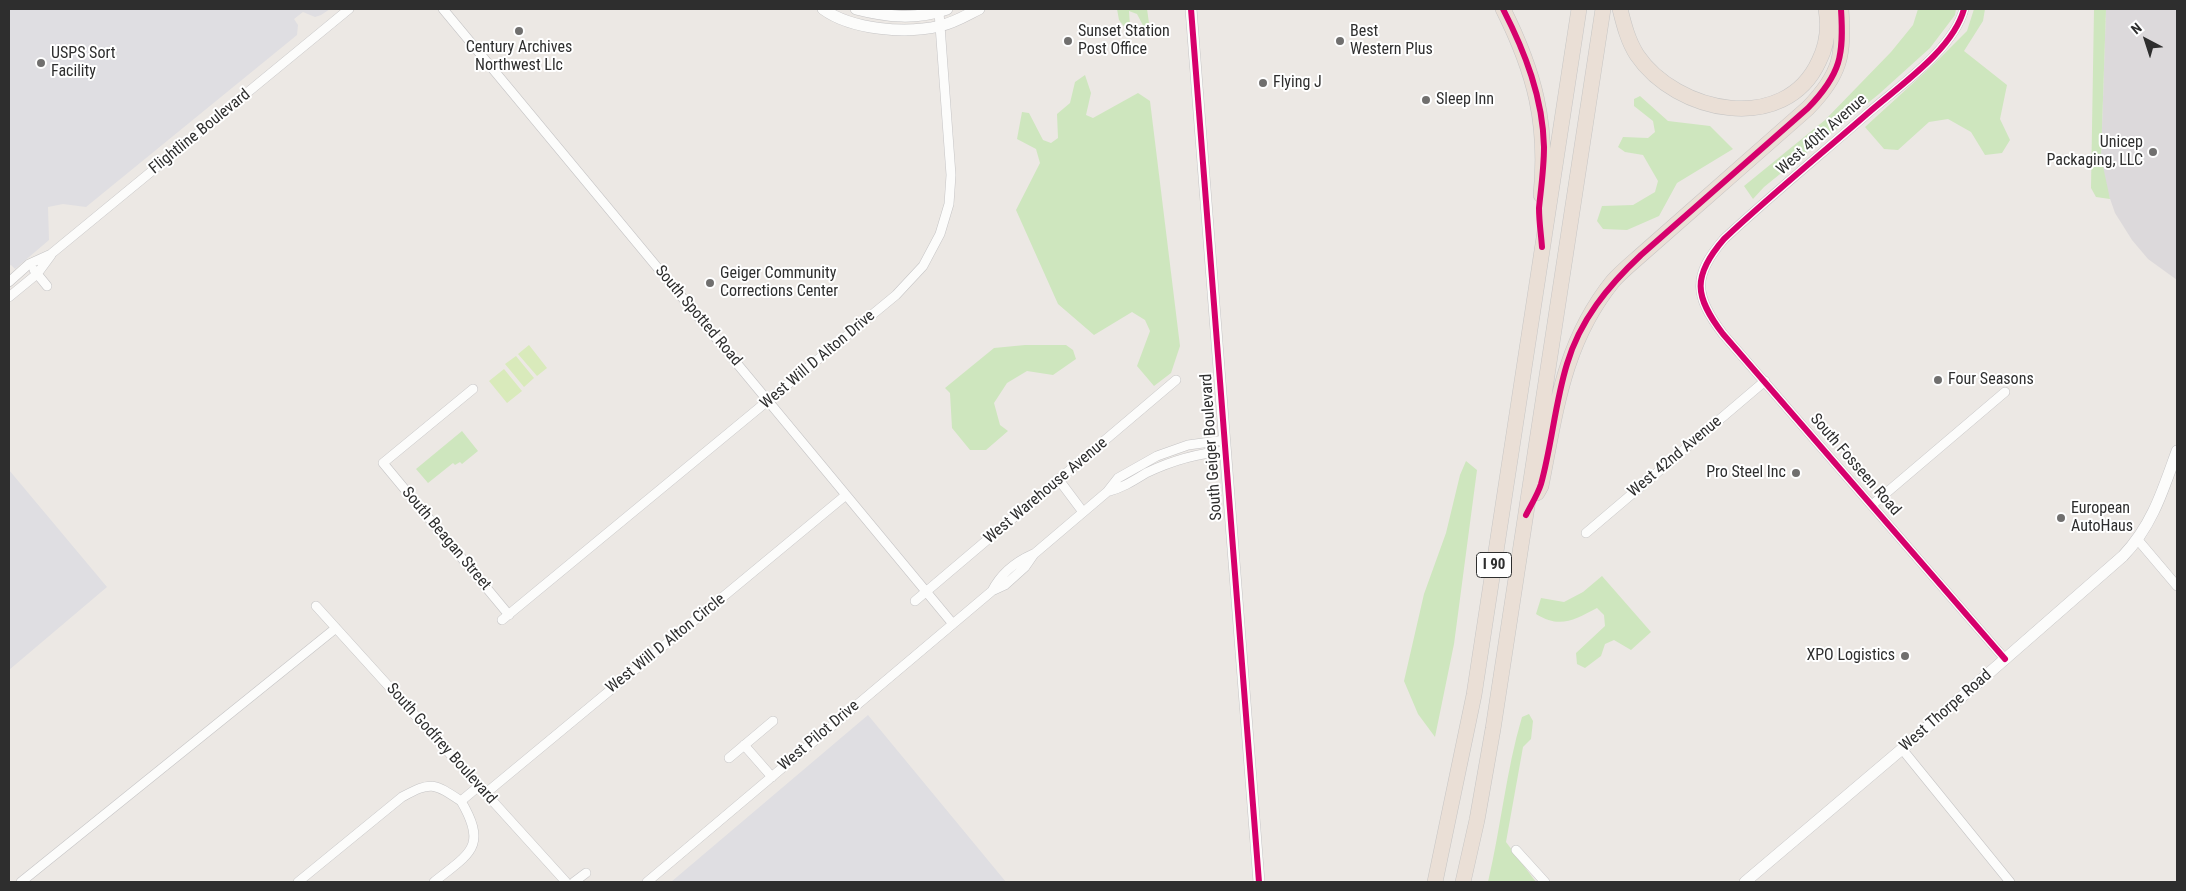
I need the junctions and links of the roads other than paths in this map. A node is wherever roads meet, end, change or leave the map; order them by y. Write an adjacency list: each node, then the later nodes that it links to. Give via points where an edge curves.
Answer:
1 (349, 9): 17 (street, Flightline Boulevard)
2 (443, 9): 28 (street, South Spotted Road)
3 (823, 9): 15 (street, via 874,28)
4 (856, 9): 14 (street, via 905,17)
5 (979, 9): 15 (street)
6 (1191, 9): 29 (street, South Geiger Boulevard)
7 (1503, 9): 16 (highway, via 1527,61 1540,116 1544,145 1539,211)
8 (1579, 9): 16 (highway, I 90)
9 (1603, 9): 35 (highway, I 90)
10 (1620, 9): 11 (highway, via 1628,40 1638,56 1665,84 1710,105 1739,108 1755,107 1784,97 1809,78 1822,54 1828,24)
11 (1826, 9)
12 (1841, 9): 35 (highway, via 1841,54 1824,91 1641,254 1614,280 1596,305 1567,364 1541,486)
13 (1964, 9): 21 (street, West 40th Avenue, via 1951,37 1919,68 1724,240 1707,260)
14 (943, 10): 15 (street, West Will D Alton Drive)
15 (941, 26): 28 (street, West Will D Alton Drive, via 951,176 949,204 940,234 923,266 896,295)
16 (1542, 247): 62 (highway, I 90, via 1474,695)
17 (51, 254): 18 (street, Flightline Boulevard); 19 (street, Flightline Boulevard)
18 (29, 264): 19 (street); 20 (street, Flightline Boulevard)
19 (37, 274): 22 (street); 23 (street, Flightline Boulevard)
20 (9, 282)
21 (1700, 282): 25 (street, South Fosseen Road, via 1706,306 1716,324)
22 (47, 286)
23 (9, 297)
24 (1176, 380): 31 (street, West Warehouse Avenue)
25 (1765, 382): 33 (street, South Fosseen Road); 36 (street, West 42nd Avenue)
26 (473, 390): 42 (street, South Beagan Street, via 383,463)
27 (2005, 392): 33 (street)
28 (769, 401): 32 (street, South Spotted Road); 42 (street, West Will D Alton Drive)
29 (1226, 446): 34 (street, West Pilot Drive, via 1188,445 1157,456 1118,478); 61 (street, South Geiger Boulevard)
30 (2177, 451): 37 (street, West Thorpe Road, via 2157,506)
31 (1058, 480): 34 (street); 39 (street, West Warehouse Avenue)
32 (846, 495): 39 (street, South Spotted Road); 51 (street, West Will D Alton Circle)
33 (1872, 506): 45 (street, South Fosseen Road)
34 (1083, 512): 43 (street, West Pilot Drive, via 1034,554 1012,579 992,591)
35 (1526, 515): 63 (highway, I 90, via 1493,729)
36 (1586, 533)
37 (2138, 540): 38 (street); 45 (street, West Thorpe Road)
38 (2177, 586)
39 (926, 592): 40 (street, West Warehouse Avenue); 43 (street, South Spotted Road)
40 (915, 601)
41 (316, 606): 44 (street, South Godfrey Boulevard)
42 (506, 618)
43 (953, 624): 50 (street, West Pilot Drive)
44 (336, 628): 51 (street, South Godfrey Boulevard); 55 (street)
45 (2005, 659): 48 (street, West Thorpe Road)
46 (773, 721): 47 (street)
47 (744, 745): 49 (street); 50 (street)
48 (1902, 749): 65 (street, West Thorpe Road); 66 (street)
49 (728, 758)
50 (772, 776): 60 (street, West Pilot Drive)
51 (482, 789): 52 (street, West Will D Alton Circle); 58 (street, South Godfrey Boulevard)
52 (461, 801): 56 (street, via 438,786 420,787 402,797); 57 (street, via 475,834 471,849)
53 (1516, 850): 64 (street)
54 (586, 873): 59 (street)
55 (21, 882)
56 (298, 882)
57 (434, 882)
58 (566, 882)
59 (574, 882)
60 (647, 882)
61 (1259, 882)
62 (1436, 882)
63 (1463, 882)
64 (1545, 882)
65 (1745, 882)
66 (2010, 882)

